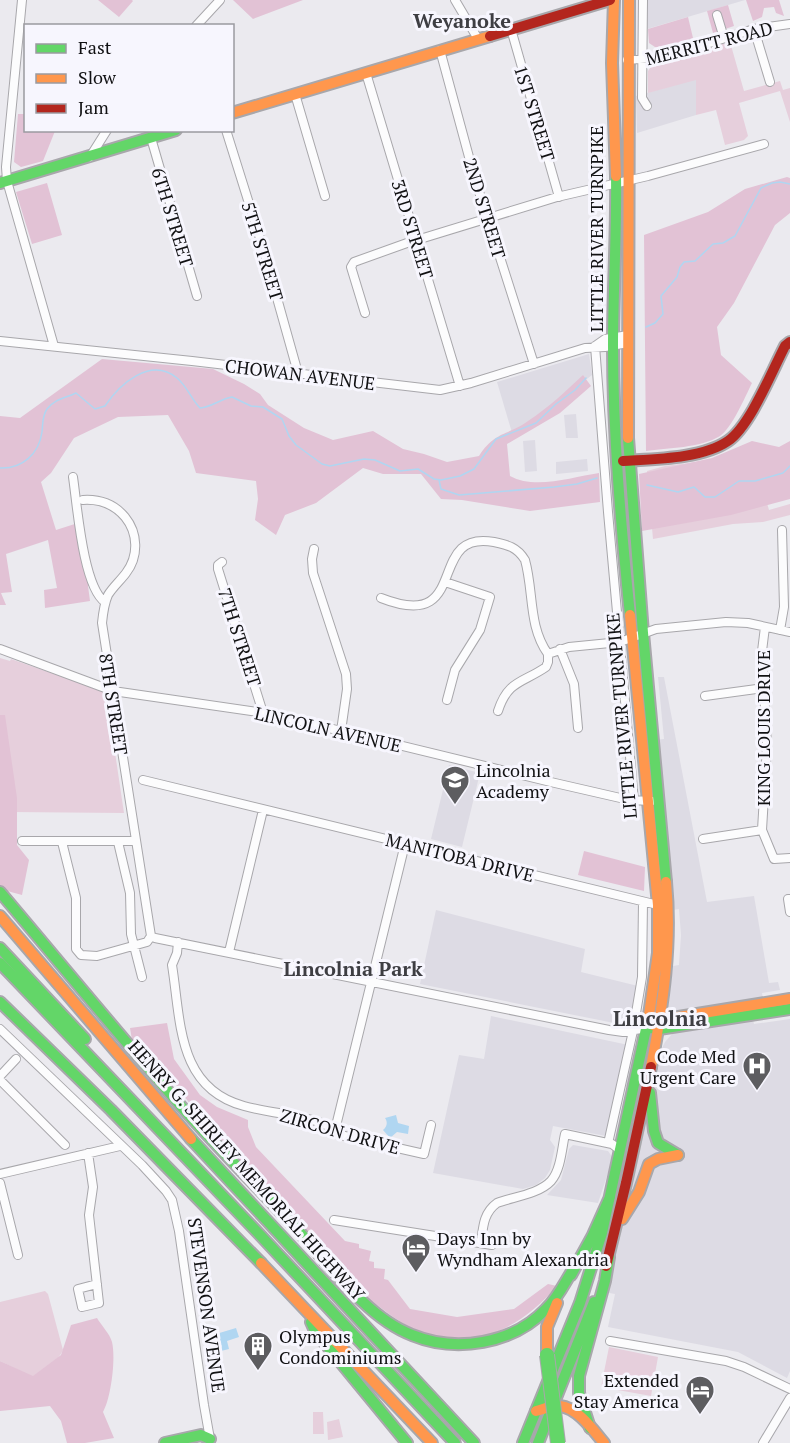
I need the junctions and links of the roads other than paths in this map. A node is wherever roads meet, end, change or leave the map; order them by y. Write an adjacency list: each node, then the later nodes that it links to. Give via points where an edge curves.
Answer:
1 (22, 0): 28 (street)
2 (220, 0): 8 (street)
3 (455, 0): 13 (street)
4 (612, 0): 10 (main road); 29 (main road, LITTLE RIVER TURNPIKE)
5 (629, 0): 15 (main road, LITTLE RIVER TURNPIKE)
6 (643, 0): 15 (street)
7 (717, 15): 12 (street)
8 (198, 24)
9 (790, 24): 11 (street, MERRITT ROAD)
10 (511, 29): 13 (main road); 31 (street, 1ST STREET)
11 (754, 29): 12 (street, MERRITT ROAD); 17 (street)
12 (724, 38): 15 (street, MERRITT ROAD, via 665,57)
13 (478, 39): 14 (main road)
14 (440, 50): 16 (main road); 32 (street, 2ND STREET)
15 (634, 60): 19 (street, via 642,98); 27 (main road, LITTLE RIVER TURNPIKE)
16 (366, 73): 18 (main road); 33 (street, 3RD STREET)
17 (770, 82)
18 (295, 94): 20 (main road); 30 (street)
19 (648, 105)
20 (234, 112)
21 (106, 132): 26 (street)
22 (170, 132): 24 (main road)
23 (227, 132): 43 (street, 5TH STREET)
24 (151, 138): 26 (main road); 34 (street, 6TH STREET)
25 (764, 144): 27 (street)
26 (90, 157): 28 (main road)
27 (630, 180): 29 (street); 36 (main road, LITTLE RIVER TURNPIKE)
28 (4, 182): 40 (street)
29 (616, 183): 31 (street); 38 (main road, LITTLE RIVER TURNPIKE)
30 (325, 196)
31 (559, 197): 32 (street)
32 (487, 218): 33 (street); 42 (street, 2ND STREET)
33 (416, 241): 35 (street, via 351,264); 44 (street, 3RD STREET)
34 (197, 296)
35 (365, 313)
36 (628, 339): 38 (street, CHOWAN AVENUE); 45 (main road, LITTLE RIVER TURNPIKE)
37 (0, 341): 40 (street, CHOWAN AVENUE)
38 (613, 341): 41 (street, CHOWAN AVENUE, via 605,339); 45 (main road, LITTLE RIVER TURNPIKE)
39 (790, 342): 45 (main road, via 743,424 727,441 684,454)
40 (54, 346): 43 (street, CHOWAN AVENUE)
41 (595, 346): 42 (street, CHOWAN AVENUE); 57 (street)
42 (534, 364): 44 (street, CHOWAN AVENUE)
43 (298, 373): 44 (street, CHOWAN AVENUE, via 432,389)
44 (460, 386)
45 (624, 461): 57 (main road, LITTLE RIVER TURNPIKE)
46 (73, 477): 53 (street, via 89,575 95,592)
47 (83, 500): 53 (street, via 116,508 135,537 133,560)
48 (782, 530): 55 (street, KING LOUIS DRIVE, via 784,607)
49 (314, 549): 68 (street, via 313,573 346,674)
50 (222, 562): 66 (street, 7TH STREET, via 218,569)
51 (445, 582): 52 (street, via 438,595 423,604 400,606); 60 (street, via 456,554 471,542 484,540 519,550 527,569 535,630); 64 (street, via 489,597 480,630 455,670)
52 (381, 598)
53 (105, 602): 62 (street, 8TH STREET, via 102,623)
54 (765, 627): 55 (street); 57 (street, via 734,622 656,629); 61 (street, KING LOUIS DRIVE)
55 (780, 630): 56 (street)
56 (790, 632)
57 (632, 638): 58 (street); 70 (main road, LITTLE RIVER TURNPIKE); 70 (street)
58 (560, 648): 60 (street); 67 (street, via 574,684)
59 (0, 649): 62 (street, LINCOLN AVENUE)
60 (548, 654): 65 (street, via 546,667 510,688)
61 (764, 688): 63 (street); 72 (street, KING LOUIS DRIVE, via 767,746)
62 (113, 691): 66 (street, LINCOLN AVENUE); 75 (street, 8TH STREET)
63 (705, 696)
64 (447, 699)
65 (498, 711)
66 (263, 713): 68 (street, LINCOLN AVENUE)
67 (578, 728)
68 (341, 730): 70 (street, LINCOLN AVENUE)
69 (143, 780): 71 (street, MANITOBA DRIVE)
70 (647, 801): 83 (main road, LITTLE RIVER TURNPIKE); 97 (main road, LITTLE RIVER TURNPIKE, via 668,900 669,934)
71 (263, 810): 78 (street, MANITOBA DRIVE); 90 (street)
72 (762, 830): 73 (street); 79 (street, via 774,859)
73 (703, 839)
74 (22, 841): 76 (street)
75 (135, 841): 77 (street); 86 (street, 8TH STREET)
76 (62, 842): 77 (street); 88 (street, via 76,898 79,954 97,956)
77 (118, 842): 88 (street, via 130,893)
78 (405, 844): 82 (street, MANITOBA DRIVE); 93 (street)
79 (790, 858)
80 (0, 892): 120 (main road, via 182,1106 340,1276 390,1323 409,1334 443,1343 473,1344 496,1339 523,1327 546,1309)
81 (790, 899): 84 (street)
82 (643, 902): 83 (street, MANITOBA DRIVE); 97 (street, via 642,977)
83 (658, 905): 97 (main road, LITTLE RIVER TURNPIKE)
84 (790, 912)
85 (0, 916): 134 (main road, HENRY G. SHIRLEY MEMORIAL HIGHWAY, via 169,1115)
86 (151, 936): 87 (street); 88 (street, via 147,942)
87 (178, 942): 90 (street); 104 (street, ZIRCON DRIVE, via 172,965 187,1055 195,1074 210,1089 243,1106 318,1121)
88 (133, 945): 92 (street)
89 (0, 948): 102 (main road, via 120,1079)
90 (229, 952): 93 (street)
91 (0, 963): 102 (main road)
92 (142, 977)
93 (372, 982): 97 (street, via 609,1030 623,1032); 104 (street)
94 (790, 999): 97 (main road)
95 (0, 1002): 122 (main road, via 111,1108)
96 (790, 1009): 97 (main road)
97 (650, 1027): 101 (main road, LITTLE RIVER TURNPIKE); 106 (main road, LITTLE RIVER TURNPIKE, via 641,1047)
98 (0, 1029): 108 (street, STEVENSON AVENUE)
99 (16, 1059): 100 (street)
100 (0, 1078): 107 (street)
101 (649, 1078): 106 (main road, LITTLE RIVER TURNPIKE); 115 (main road, via 656,1139 678,1155 649,1164 639,1192)
102 (136, 1105): 133 (main road)
103 (431, 1125): 104 (street, ZIRCON DRIVE, via 424,1154)
104 (335, 1130)
105 (586, 1137): 106 (street); 106 (street); 116 (street, via 565,1134 551,1181 491,1207)
106 (622, 1144): 113 (main road, LITTLE RIVER TURNPIKE); 115 (main road, LITTLE RIVER TURNPIKE)
107 (65, 1145)
108 (120, 1146): 109 (street); 129 (street, STEVENSON AVENUE, via 153,1176 174,1208)
109 (88, 1153): 111 (street); 121 (street, via 93,1187 88,1215)
110 (0, 1166): 111 (street)
111 (3, 1173)
112 (0, 1183): 118 (street)
113 (610, 1197): 120 (main road); 127 (main road, LITTLE RIVER TURNPIKE, via 580,1303)
114 (334, 1220): 116 (street)
115 (615, 1230): 119 (main road, LITTLE RIVER TURNPIKE)
116 (481, 1243): 117 (street)
117 (492, 1245)
118 (18, 1255)
119 (609, 1257): 126 (main road, LITTLE RIVER TURNPIKE); 128 (main road, via 579,1376 579,1394)
120 (574, 1269): 137 (main road, bridge, via 547,1327)
121 (97, 1284)
122 (300, 1302): 131 (main road, via 315,1331); 132 (main road)
123 (610, 1341): 124 (street, via 733,1363)
124 (790, 1389)
125 (790, 1398): 139 (street)
126 (552, 1406): 127 (main road); 128 (main road, via 570,1410); 136 (main road, LITTLE RIVER TURNPIKE)
127 (536, 1411): 135 (main road, LITTLE RIVER TURNPIKE)
128 (590, 1428): 138 (main road)
129 (209, 1442): 130 (main road, via 201,1435)
130 (165, 1443)
131 (407, 1443)
132 (432, 1443)
133 (455, 1443)
134 (474, 1443)
135 (523, 1443)
136 (538, 1443)
137 (558, 1443)
138 (604, 1443)
139 (763, 1443)

